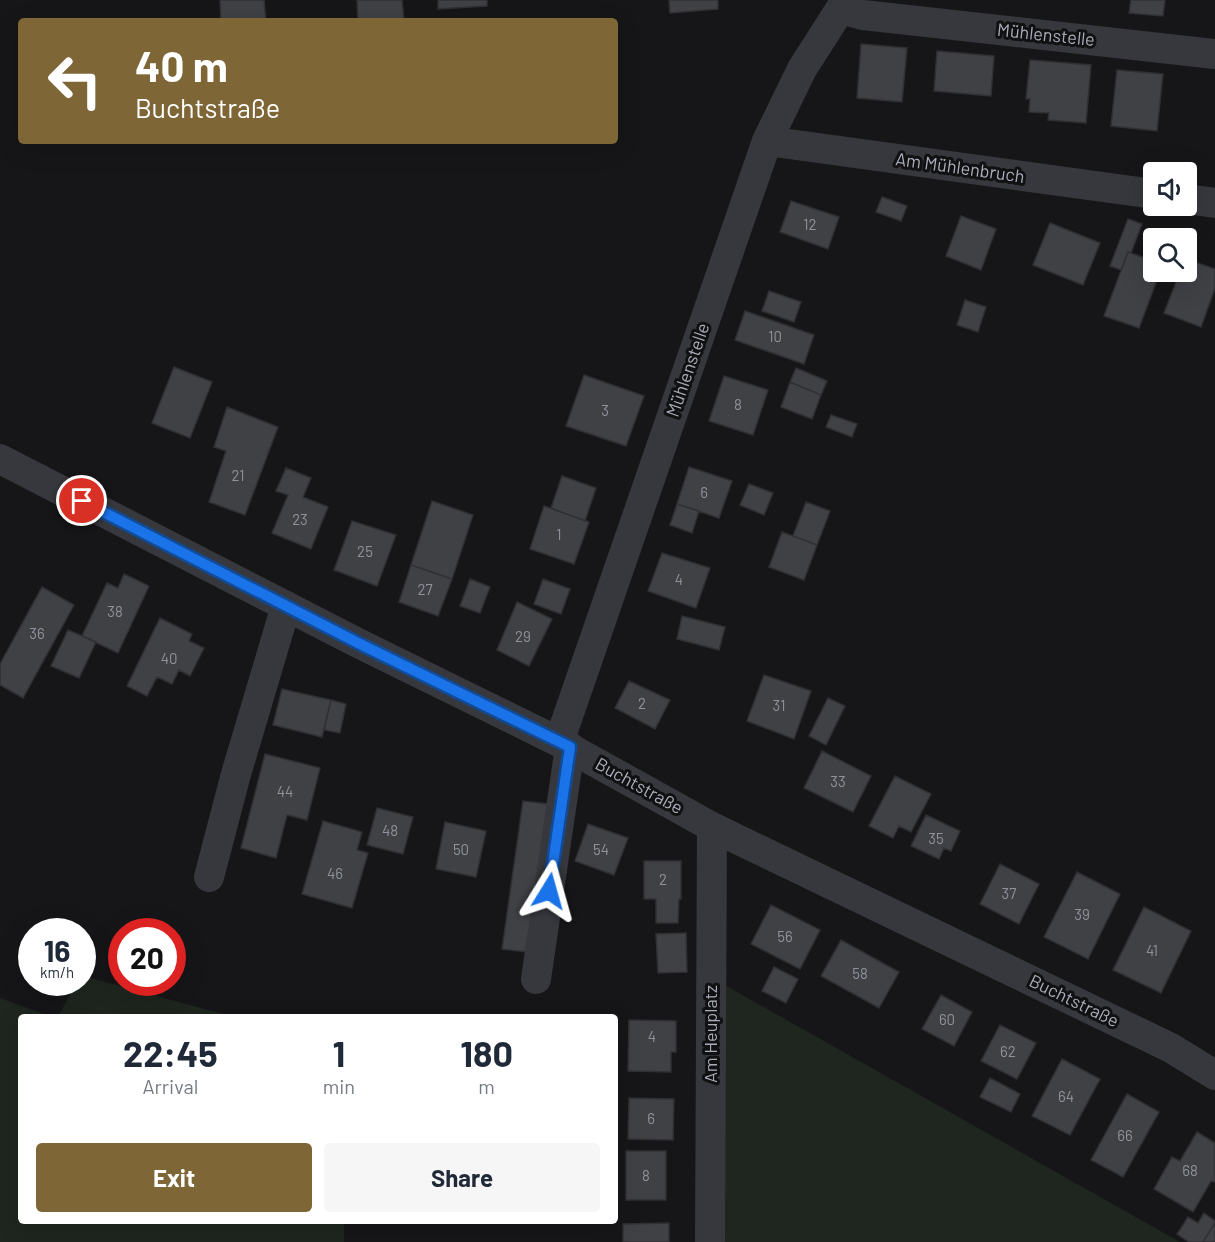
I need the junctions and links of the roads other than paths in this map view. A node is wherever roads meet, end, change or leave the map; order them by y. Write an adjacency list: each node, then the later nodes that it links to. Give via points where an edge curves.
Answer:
1 (844, 5): 2 (street, Mühlenstelle, via 862,15); 3 (street, Mühlenstelle, via 802,69)
2 (1215, 54)
3 (767, 141): 4 (street, Am Mühlenbruch); 9 (street, Mühlenstelle)
4 (1143, 192)
5 (1197, 200): 6 (street)
6 (1215, 202)
7 (0, 459): 8 (street, Buchtstraße)
8 (286, 606): 9 (street, Buchtstraße); 11 (street)
9 (565, 744): 10 (street, Buchtstraße); 12 (street, Mühlenstelle)
10 (712, 826): 13 (street, Buchtstraße, via 1171,1048); 14 (street, Am Heuplatz)
11 (209, 877)
12 (536, 979)
13 (1215, 1075)
14 (710, 1242)

